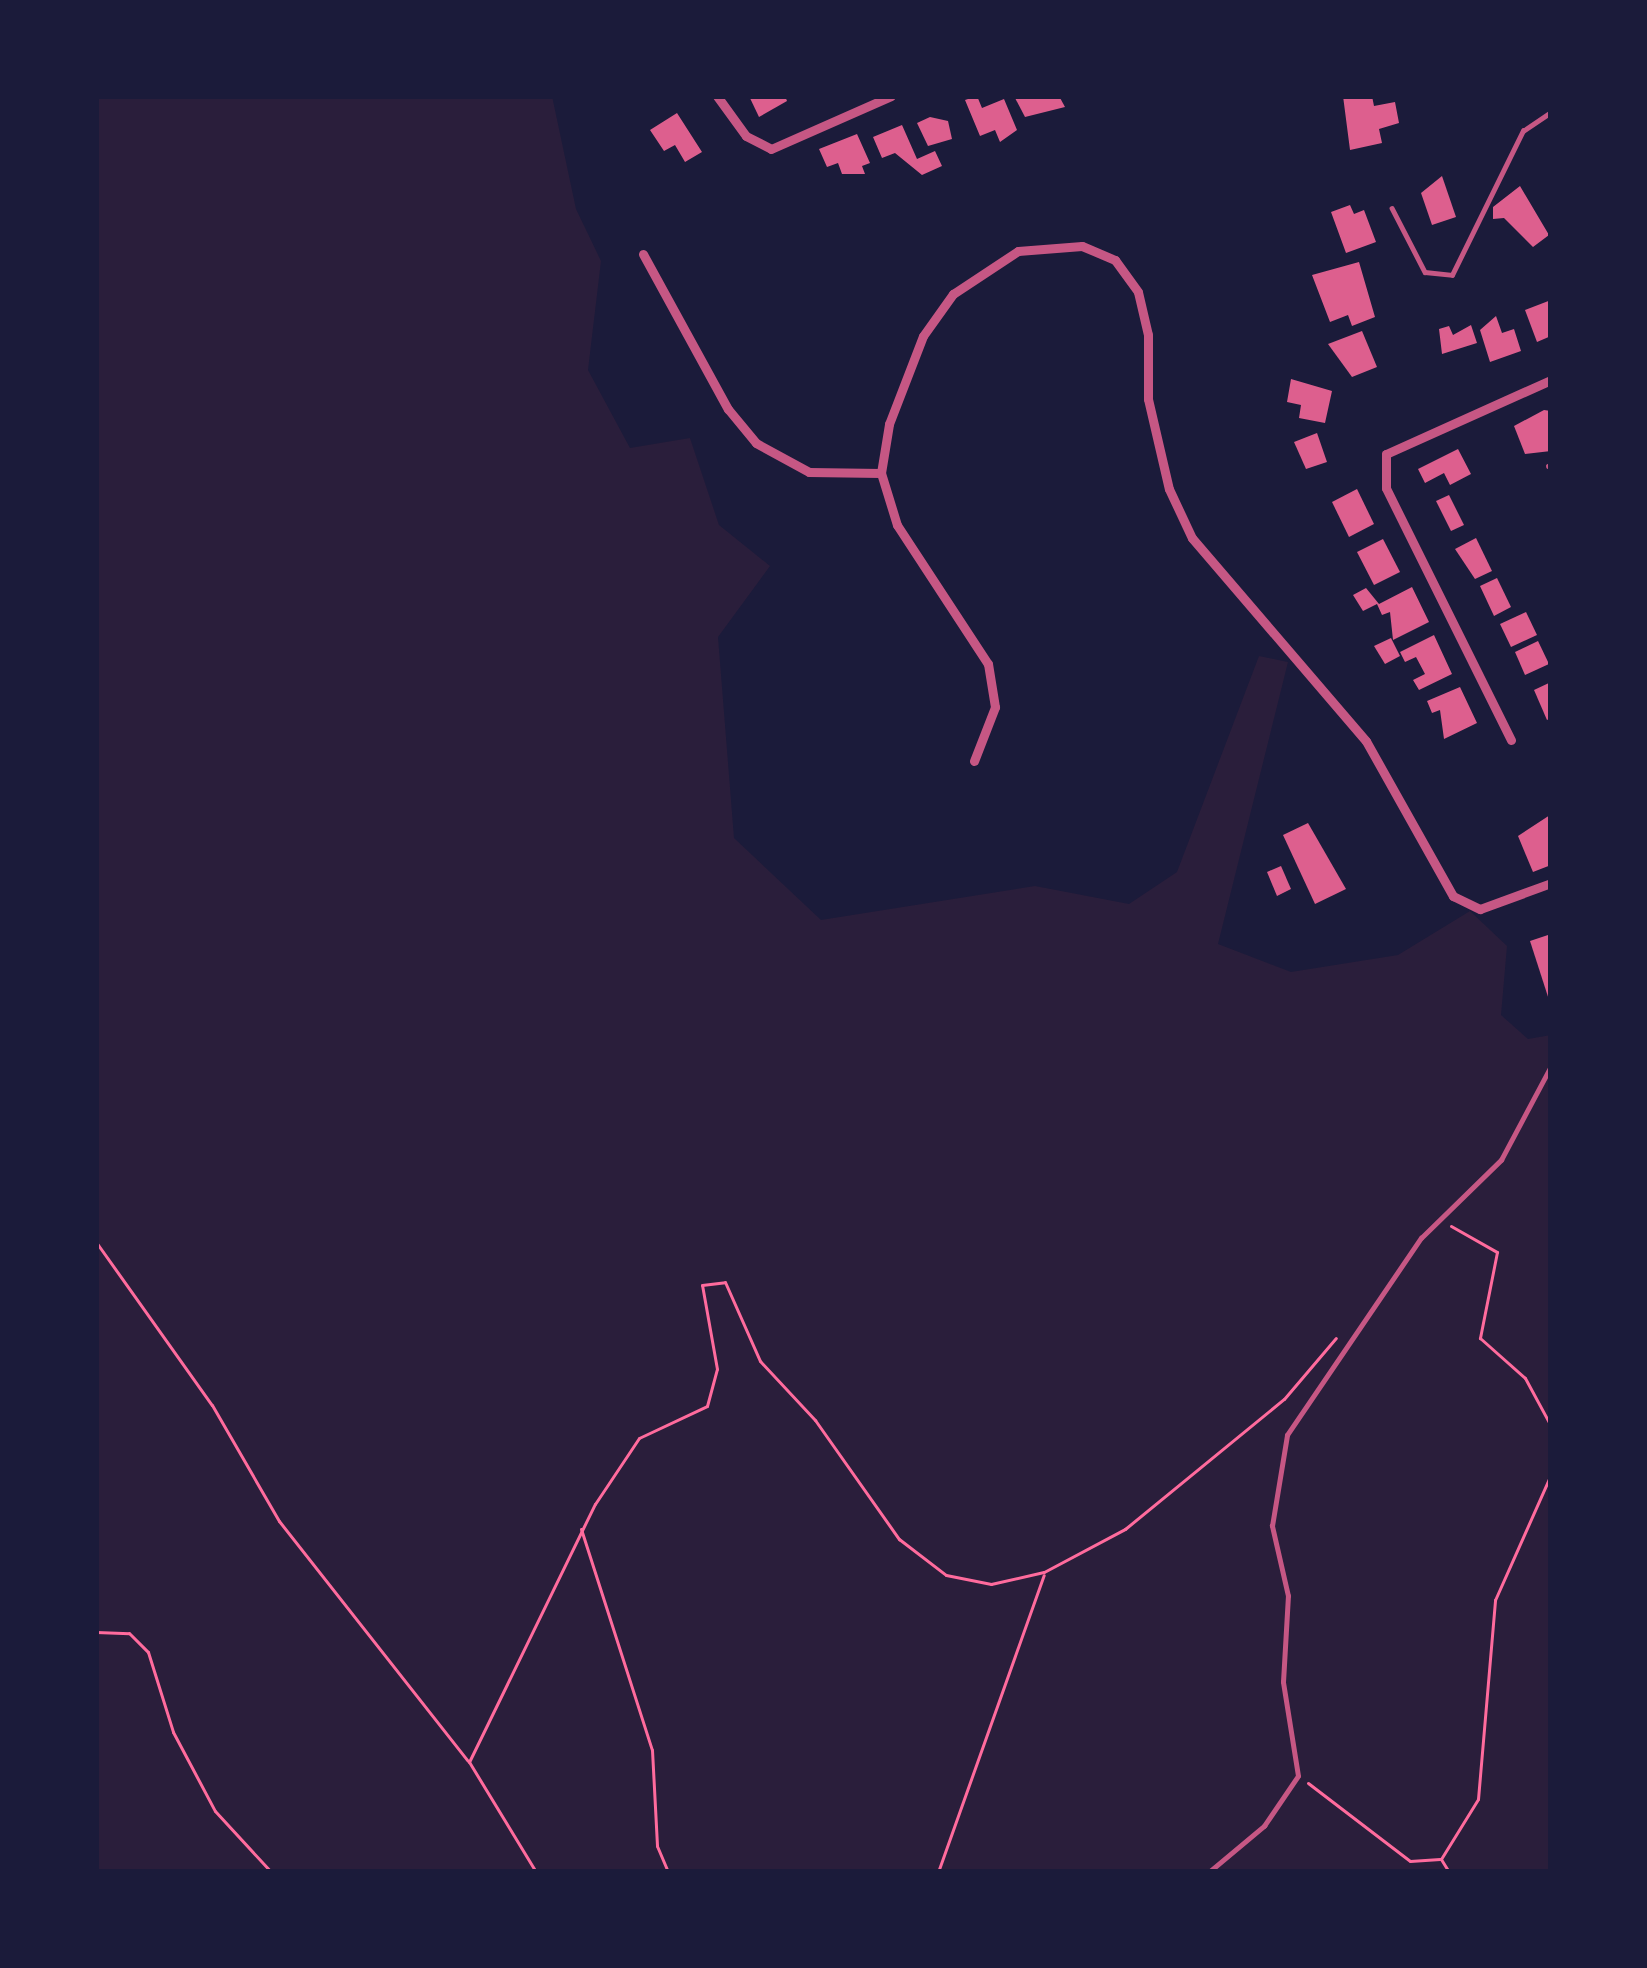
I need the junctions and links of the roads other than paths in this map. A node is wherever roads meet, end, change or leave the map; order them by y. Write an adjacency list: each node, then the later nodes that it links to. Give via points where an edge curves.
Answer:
1 (717, 96): 2 (street, via 746,136 771,149)
2 (892, 96)
3 (1551, 112): 4 (lane, via 1523,131 1452,275 1425,272)
4 (1392, 208)
5 (643, 254): 7 (street, via 728,410 756,443 809,472)
6 (1551, 380): 8 (street, via 1386,454 1386,488)
7 (881, 473): 9 (street, via 897,525 988,664 995,707); 10 (street, via 889,424 922,336 953,294 1001,260 1051,244 1115,260 1138,292 1148,334 1148,399 1169,489 1192,538 1366,741 1453,896 1480,909)
8 (1511, 740)
9 (974, 761)
10 (1551, 883)
11 (1551, 1066): 12 (lane, via 1501,1160 1372,1302 1338,1367 1287,1436 1272,1526 1288,1597 1283,1682 1298,1776 1264,1826)
12 (1209, 1872)

